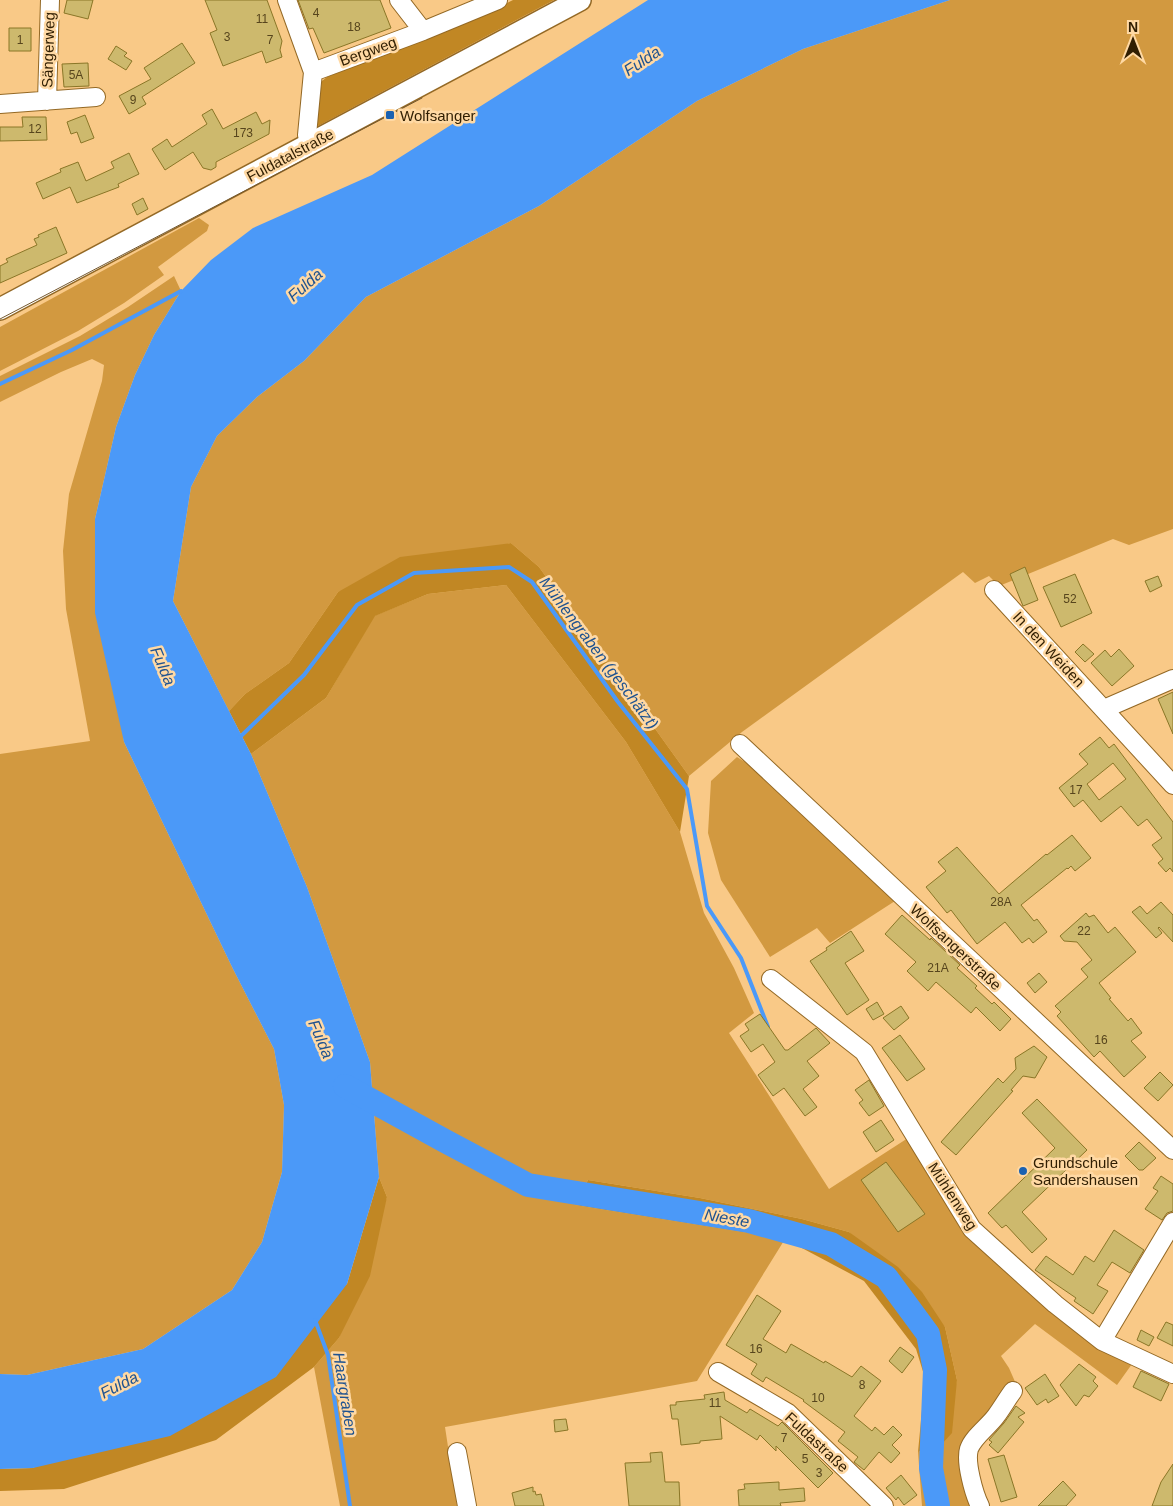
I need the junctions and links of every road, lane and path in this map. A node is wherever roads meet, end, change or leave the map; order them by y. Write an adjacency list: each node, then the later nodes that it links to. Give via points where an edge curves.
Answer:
1 (50, 0): 9 (street, Sängerweg)
2 (287, 0): 7 (street)
3 (398, 0): 6 (street)
4 (498, 0): 6 (street, Bergweg)
5 (580, 0): 11 (main road, Fuldatalstraße)
6 (423, 31): 7 (street, Bergweg)
7 (312, 72): 11 (street, via 307,135)
8 (96, 97): 9 (street)
9 (47, 101): 10 (street)
10 (0, 104)
11 (311, 144): 12 (main road, Fuldatalstraße)
12 (0, 309)
13 (994, 590): 15 (street, In den Weiden)
14 (1173, 679): 15 (street)
15 (1104, 709): 17 (street, In den Weiden)
16 (740, 744): 19 (street, Wolfsangerstraße)
17 (1173, 785)
18 (771, 979): 21 (street, Mühlenweg, via 864,1052 972,1229 1055,1304)
19 (1173, 1150)
20 (1173, 1222): 21 (street)
21 (1102, 1341): 23 (street, Mühlenweg)
22 (718, 1372): 27 (street, Fuldastraße, via 788,1413)
23 (1173, 1374)
24 (1013, 1391): 28 (street, via 968,1450 968,1464)
25 (457, 1452): 26 (street)
26 (467, 1506)
27 (884, 1506)
28 (980, 1506)

